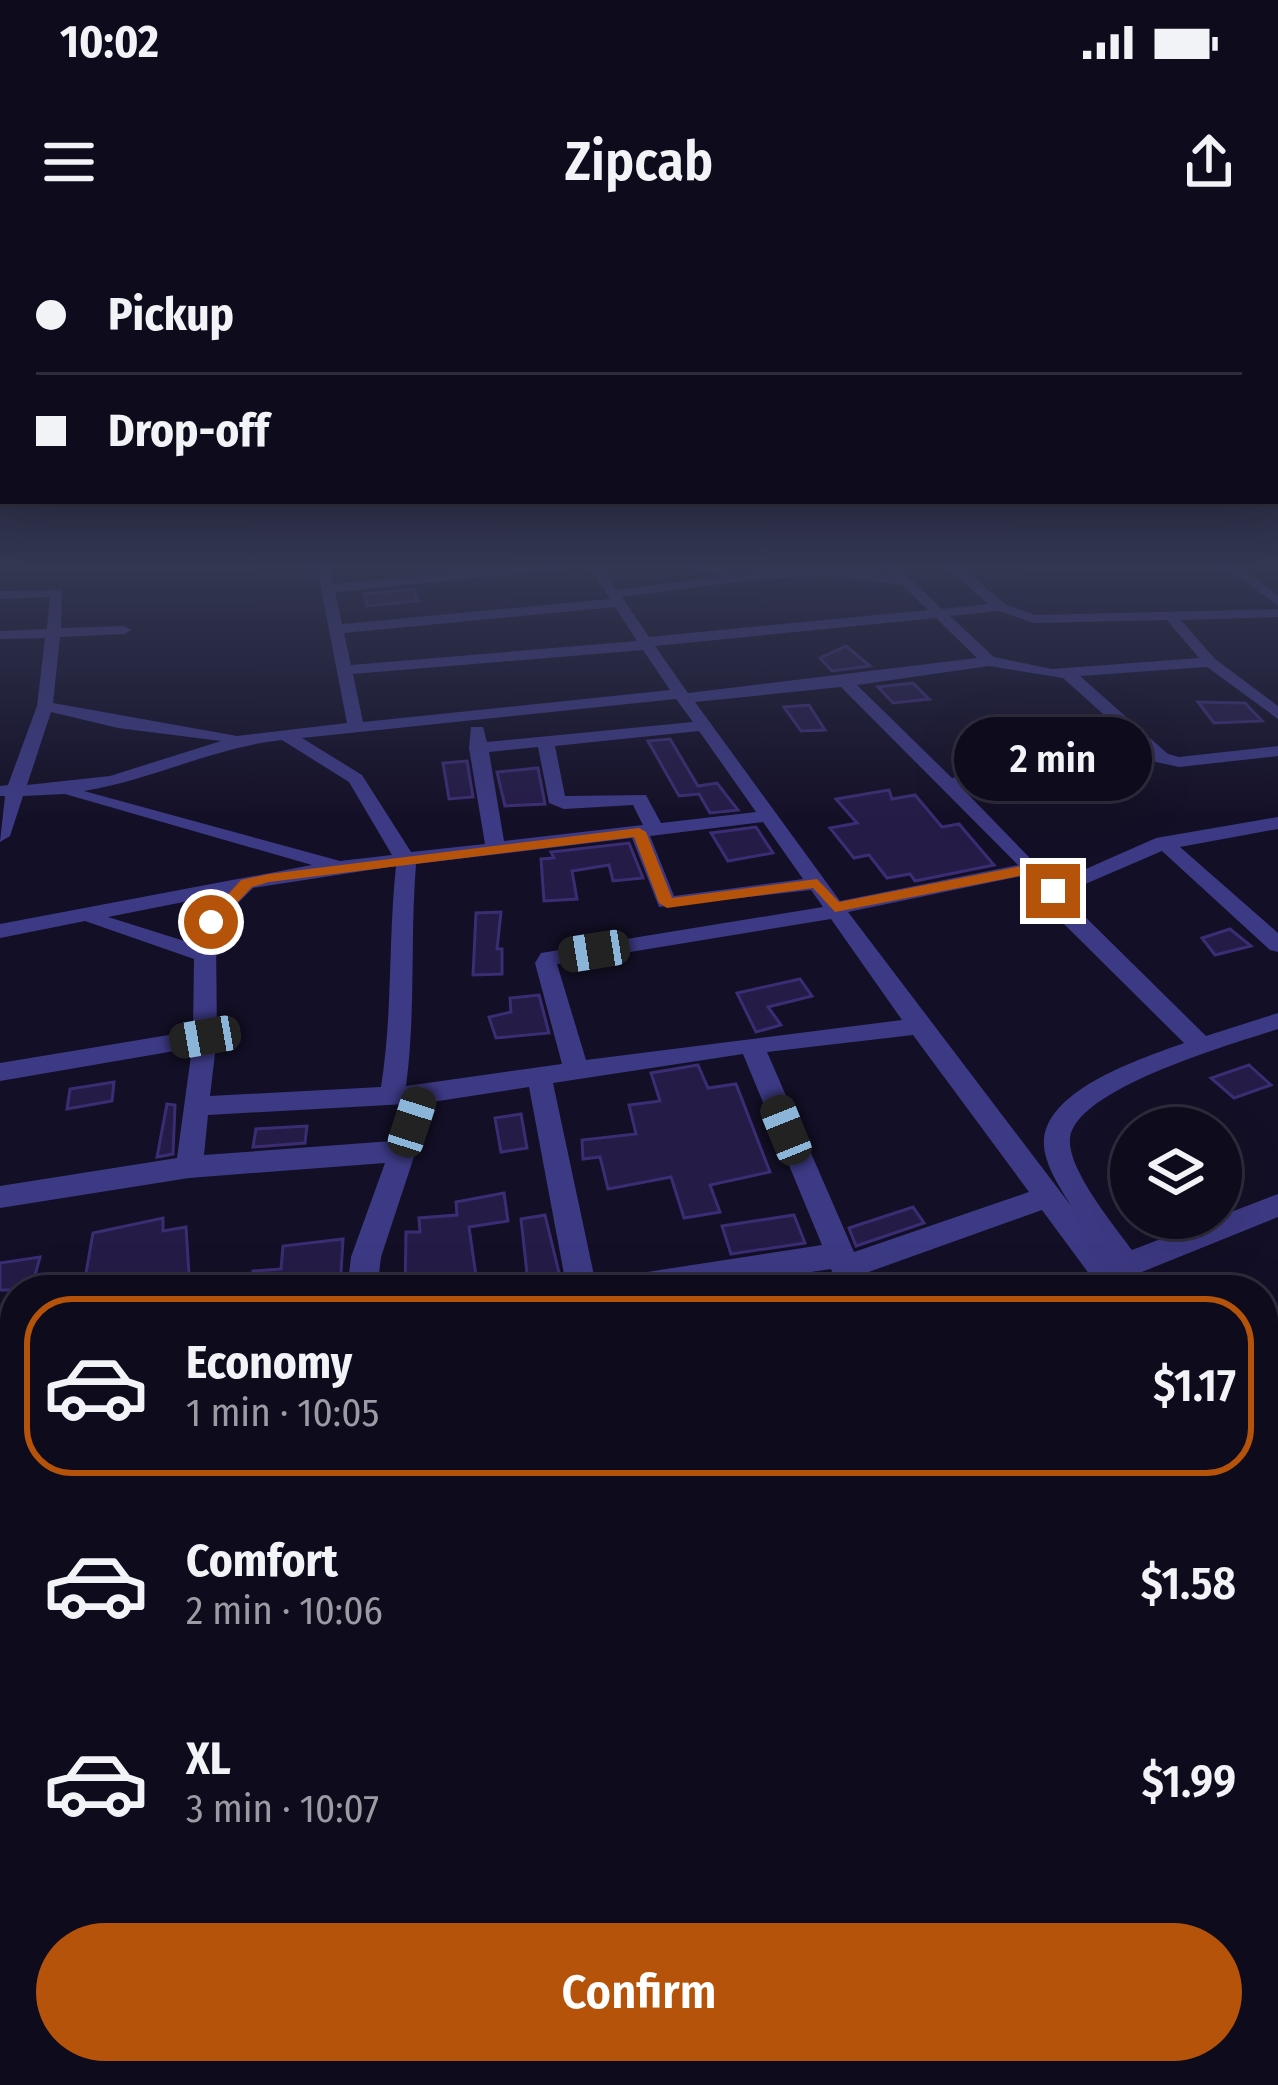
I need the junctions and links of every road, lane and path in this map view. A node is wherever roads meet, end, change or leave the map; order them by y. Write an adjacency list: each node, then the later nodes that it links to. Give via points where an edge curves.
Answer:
1 (52, 649): 13 (street)
2 (339, 649): 9 (street)
3 (587, 649): 9 (street)
4 (650, 649): 12 (street)
5 (976, 649): 7 (street)
6 (1199, 649): 8 (street)
7 (989, 661): 10 (street); 11 (street)
8 (1210, 662): 10 (street); 14 (street)
9 (341, 670): 17 (street)
10 (1067, 673): 18 (street)
11 (845, 682): 12 (street); 24 (street)
12 (682, 696): 15 (street); 16 (street)
13 (45, 706): 20 (street); 25 (street)
14 (1278, 714)
15 (475, 715): 17 (street); 22 (street)
16 (704, 726): 21 (street); 27 (street)
17 (356, 727): 19 (street)
18 (1130, 734): 23 (street, via 1179,762); 24 (street)
19 (285, 735): 20 (street); 33 (street, via 356,779)
20 (245, 739): 26 (street, via 113,782)
21 (547, 742): 22 (street); 29 (street, via 556,799 634,797 644,803)
22 (478, 748): 32 (street)
23 (1278, 751)
24 (949, 785): 35 (street)
25 (10, 790): 26 (street); 30 (street)
26 (57, 790): 34 (street)
27 (770, 816): 29 (street); 37 (street)
28 (1276, 825): 31 (street)
29 (647, 831): 32 (street); 37 (street, via 667,903)
30 (0, 836)
31 (1162, 842): 38 (street); 42 (street)
32 (496, 851): 33 (street)
33 (406, 861): 34 (street); 53 (street, via 403,1021)
34 (342, 867): 36 (street)
35 (1032, 868): 38 (street); 39 (street)
36 (247, 884): 40 (street); 43 (street, via 211,922)
37 (817, 884): 39 (street)
38 (1053, 891): 48 (street)
39 (836, 910): 45 (street); 49 (street, via 549,958)
40 (86, 916): 41 (street); 43 (street)
41 (0, 931)
42 (1278, 945)
43 (204, 955): 46 (street)
44 (1278, 1021): 48 (street)
45 (919, 1025): 47 (street); 58 (street)
46 (205, 1037): 50 (street); 54 (street)
47 (752, 1046): 49 (street); 60 (street)
48 (1202, 1046): 65 (street, via 1106,1084 1056,1132 1062,1164)
49 (576, 1069): 51 (street)
50 (0, 1072)
51 (539, 1074): 52 (street); 62 (street)
52 (422, 1094): 53 (street); 55 (street)
53 (392, 1096): 54 (street)
54 (198, 1106): 56 (street)
55 (403, 1151): 56 (street); 61 (street)
56 (189, 1166): 57 (street)
57 (0, 1196)
58 (1050, 1196): 60 (street); 64 (street)
59 (1278, 1204): 66 (street)
60 (846, 1271): 63 (street)
61 (364, 1275)
62 (579, 1275)
63 (795, 1275)
64 (1116, 1275)
65 (1117, 1275)
66 (1119, 1275)

